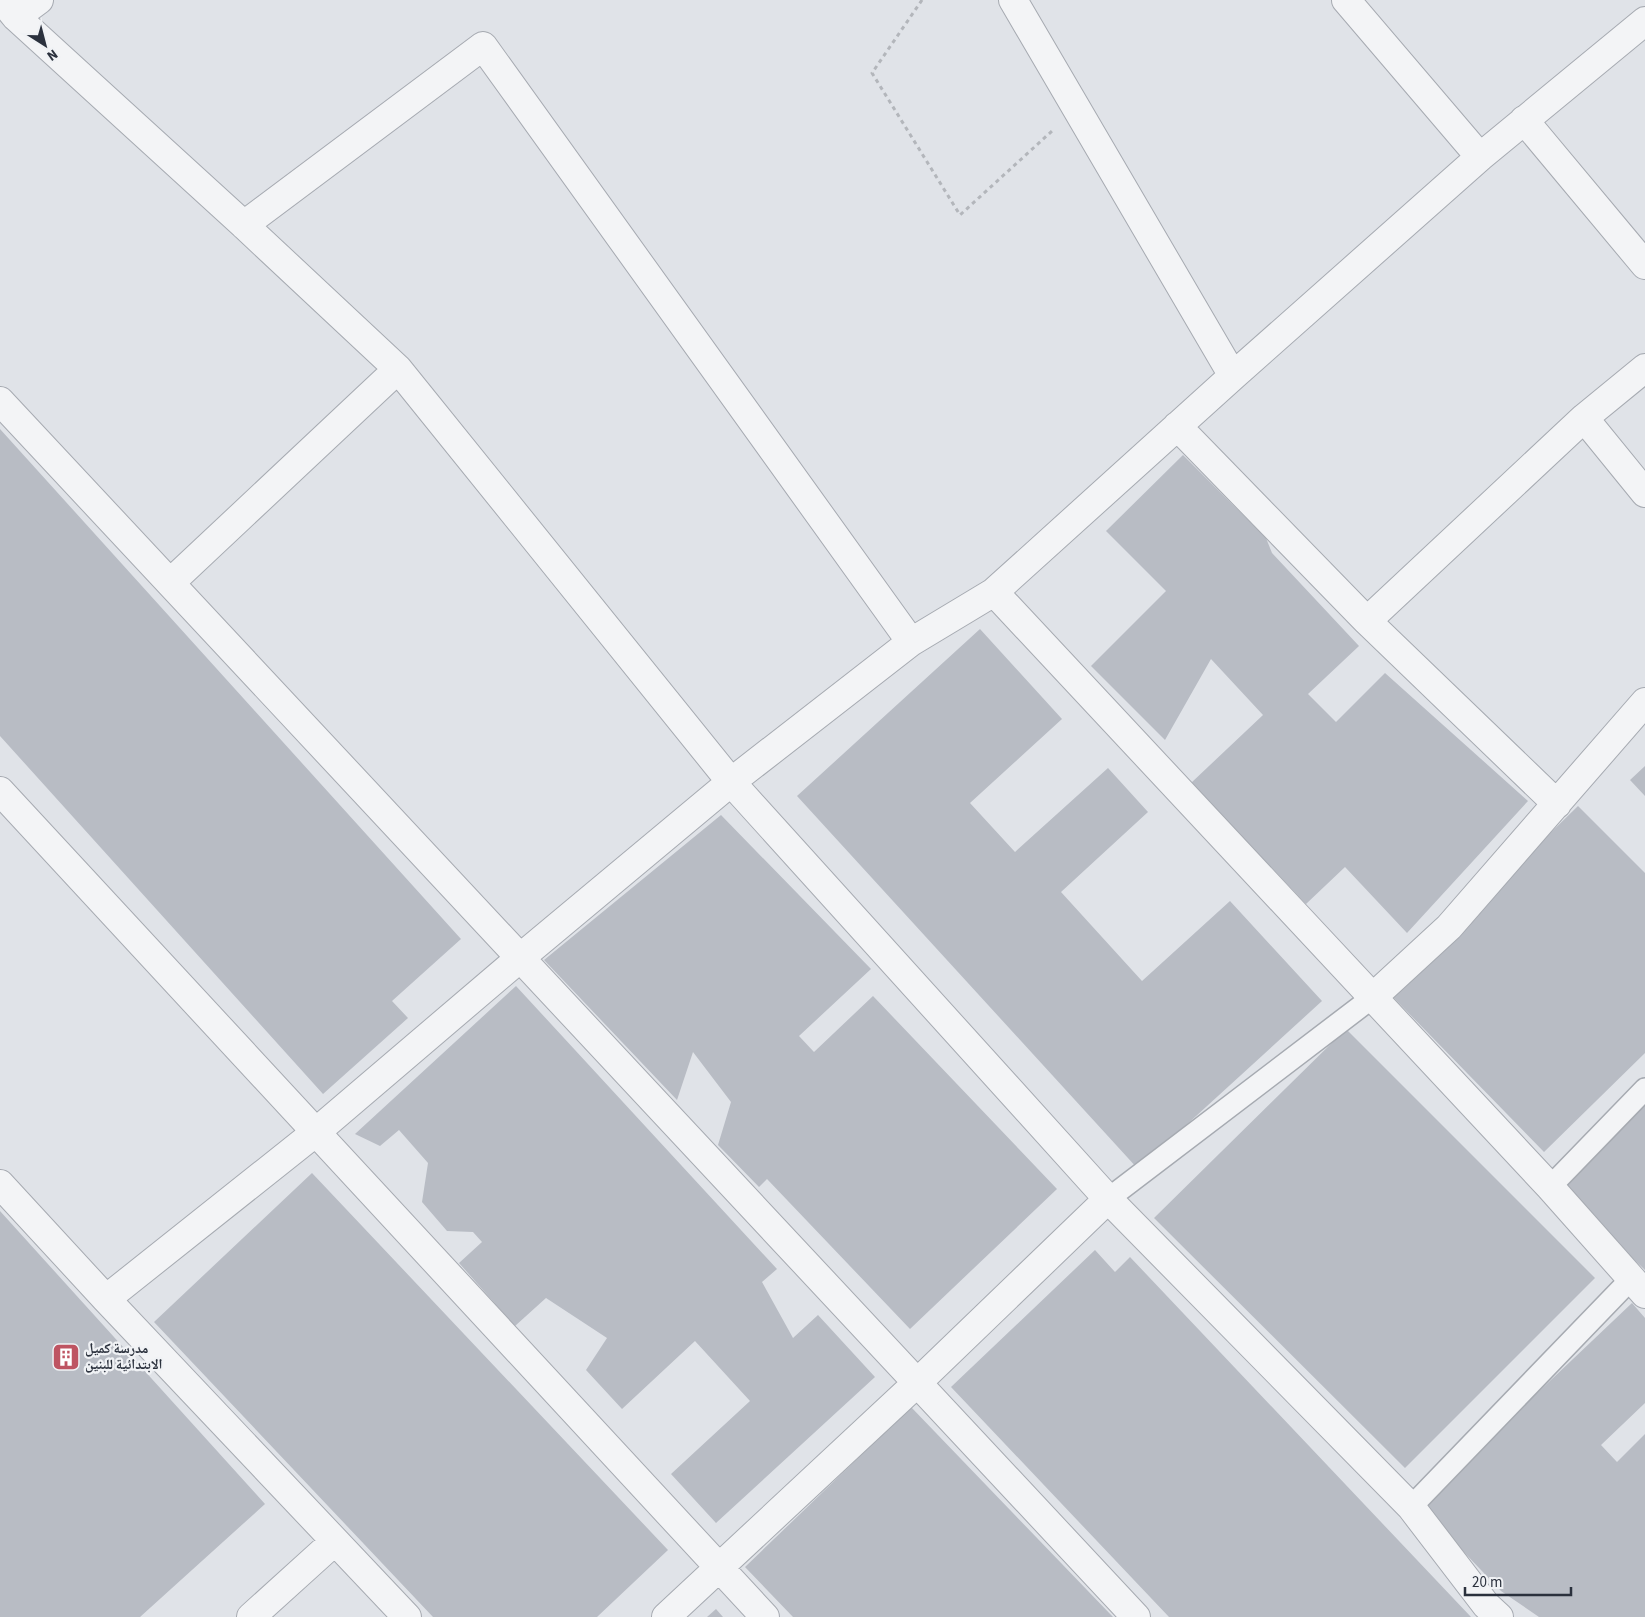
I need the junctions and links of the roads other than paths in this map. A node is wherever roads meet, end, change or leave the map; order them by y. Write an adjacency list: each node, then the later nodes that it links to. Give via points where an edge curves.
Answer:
1 (39, 0): 4 (street)
2 (1013, 0): 12 (street)
3 (1346, 0): 7 (street)
4 (9, 8): 8 (street)
5 (1645, 21): 6 (street)
6 (1524, 120): 7 (street); 9 (street)
7 (1480, 157): 12 (street)
8 (244, 225): 11 (street); 20 (street, via 483,46)
9 (1645, 265)
10 (1645, 368): 14 (street)
11 (398, 369): 17 (street); 22 (street)
12 (1233, 376): 15 (street)
13 (0, 401): 17 (street)
14 (1584, 418): 16 (street); 19 (street)
15 (1177, 426): 18 (street); 19 (street)
16 (1645, 492)
17 (170, 583): 25 (street)
18 (994, 592): 20 (street); 26 (street)
19 (1367, 621): 24 (street)
20 (911, 642): 22 (street)
21 (1645, 702): 24 (street)
22 (731, 782): 25 (street); 31 (street)
23 (0, 791): 28 (street)
24 (1557, 804): 26 (street, via 1449,928)
25 (520, 958): 28 (street); 34 (street)
26 (1373, 997): 30 (street); 31 (lane)
27 (1645, 1089): 30 (lane)
28 (316, 1132): 33 (street); 37 (street)
29 (0, 1184): 33 (street)
30 (1550, 1187): 32 (street)
31 (1108, 1199): 34 (street); 35 (street)
32 (1638, 1287): 35 (lane)
33 (106, 1299): 36 (street)
34 (917, 1383): 37 (street); 42 (street)
35 (1411, 1507): 43 (street)
36 (335, 1541): 38 (street); 39 (street)
37 (720, 1568): 40 (street); 41 (street)
38 (251, 1617)
39 (407, 1617)
40 (666, 1617)
41 (765, 1617)
42 (1136, 1617)
43 (1499, 1617)

